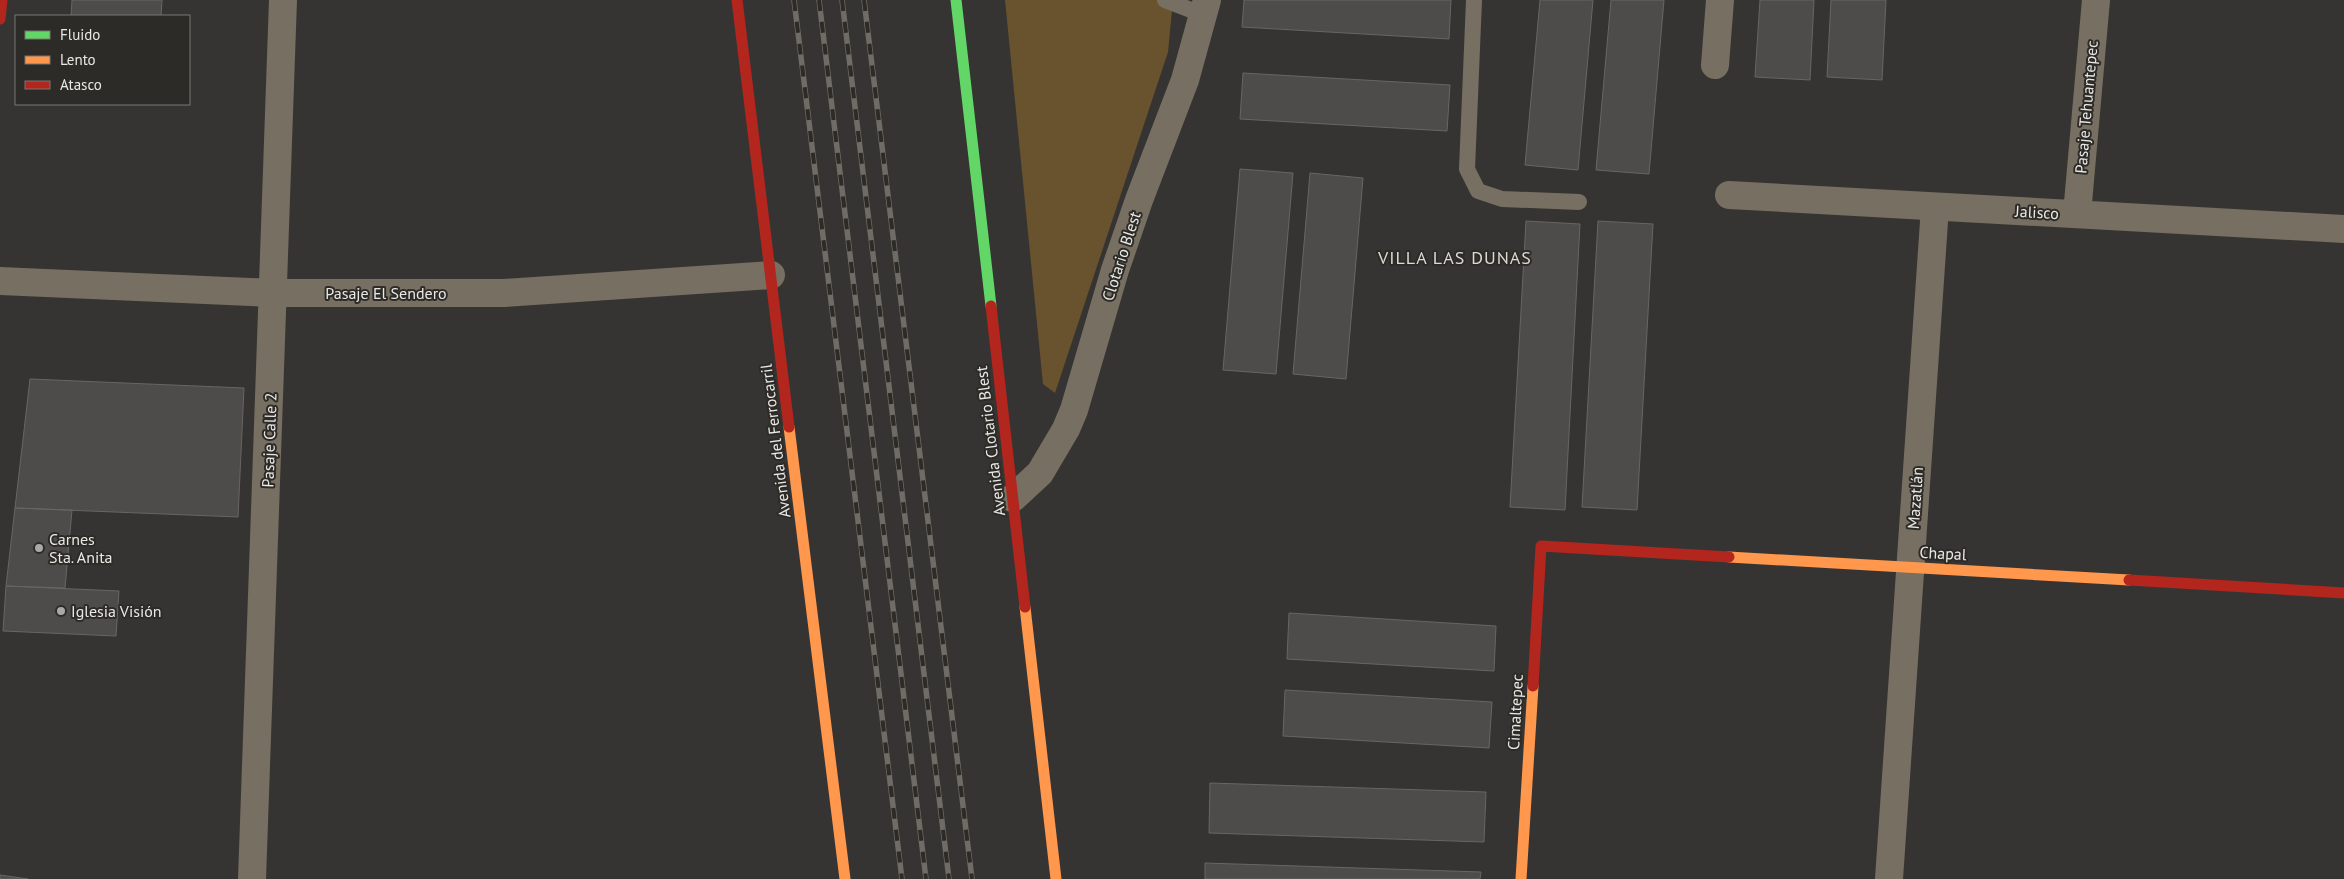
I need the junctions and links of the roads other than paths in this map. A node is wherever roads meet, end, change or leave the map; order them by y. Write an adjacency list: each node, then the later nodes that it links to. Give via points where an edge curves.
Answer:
1 (2, 0): 10 (street)
2 (284, 0): 19 (street, Pasaje Calle 2)
3 (737, 0): 17 (street, Avenida del Ferrocarril)
4 (956, 0): 20 (street, Avenida Clotario Blest)
5 (1165, 0): 9 (lane)
6 (1474, 0): 13 (lane, via 1467,169 1478,191 1502,199)
7 (1720, 0): 11 (street)
8 (2096, 0): 15 (street, Pasaje Tehuantepec)
9 (1206, 8): 20 (street, Clotario Blest, via 1185,80 1115,270 1074,410 1040,473)
10 (0, 19)
11 (1715, 65)
12 (1729, 195): 14 (street, Jalisco)
13 (1579, 202)
14 (1935, 207): 15 (street, Jalisco); 22 (street, Mazatlán)
15 (2077, 214): 16 (street, Jalisco)
16 (2344, 229)
17 (771, 275): 19 (street, Pasaje El Sendero, via 504,293); 25 (street, Avenida del Ferrocarril)
18 (0, 281): 19 (street, Pasaje El Sendero)
19 (274, 293): 24 (street, Pasaje Calle 2)
20 (1013, 498): 26 (street, Avenida Clotario Blest)
21 (1541, 546): 22 (street, Chapal); 27 (street, Cimaltepec)
22 (1910, 567): 23 (street, Chapal); 28 (street, Mazatlán)
23 (2344, 593)
24 (252, 879)
25 (845, 879)
26 (1056, 879)
27 (1521, 879)
28 (1889, 879)

